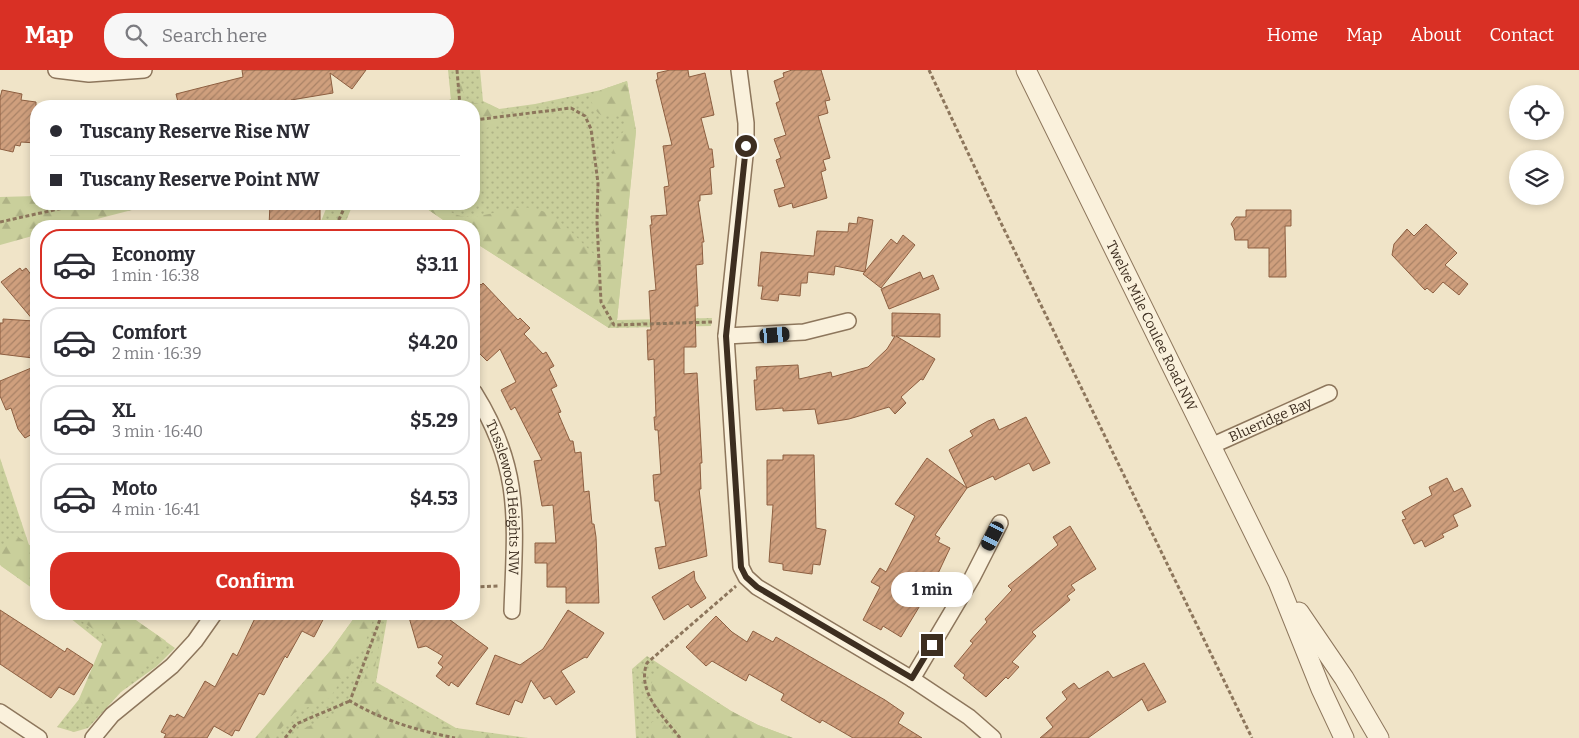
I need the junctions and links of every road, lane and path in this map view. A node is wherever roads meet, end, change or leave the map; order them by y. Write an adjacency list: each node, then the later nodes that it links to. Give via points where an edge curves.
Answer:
1 (56, 70): 7 (street)
2 (144, 70): 7 (street)
3 (456, 70): 8 (path)
4 (738, 70): 13 (street, via 746,146)
5 (929, 70): 34 (path)
6 (1026, 70): 16 (street, Twelve Mile Coulee Road NW)
7 (89, 72)
8 (459, 100)
9 (480, 119): 13 (path, via 563,107 579,111 591,129 598,183 601,302 614,325)
10 (55, 210): 11 (path)
11 (0, 222)
12 (848, 321): 13 (street, via 804,332)
13 (727, 329): 18 (street, via 739,557)
14 (1329, 393): 16 (street, Blueridge Bay)
15 (480, 403): 20 (street, Tusslewood Heights NW, via 508,464 516,515)
16 (1211, 446): 19 (street, Twelve Mile Coulee Road NW)
17 (1000, 522): 25 (street, via 972,578)
18 (746, 577): 25 (street, via 757,587); 32 (path, via 648,663 644,672 651,701)
19 (1278, 582): 35 (street, Twelve Mile Coulee Road NW); 36 (street, Twelve Mile Coulee Road NW, via 1344,678)
20 (513, 585): 21 (path); 22 (street, Tusslewood Heights NW)
21 (480, 587)
22 (512, 611)
23 (210, 620): 29 (street, via 172,666 112,715)
24 (380, 620): 26 (path)
25 (912, 678): 33 (street)
26 (350, 701): 30 (path, via 296,724); 31 (path, via 376,717)
27 (0, 712): 28 (street)
28 (39, 738)
29 (93, 738)
30 (285, 738)
31 (455, 738)
32 (680, 738)
33 (993, 738)
34 (1252, 738)
35 (1344, 738)
36 (1379, 738)

